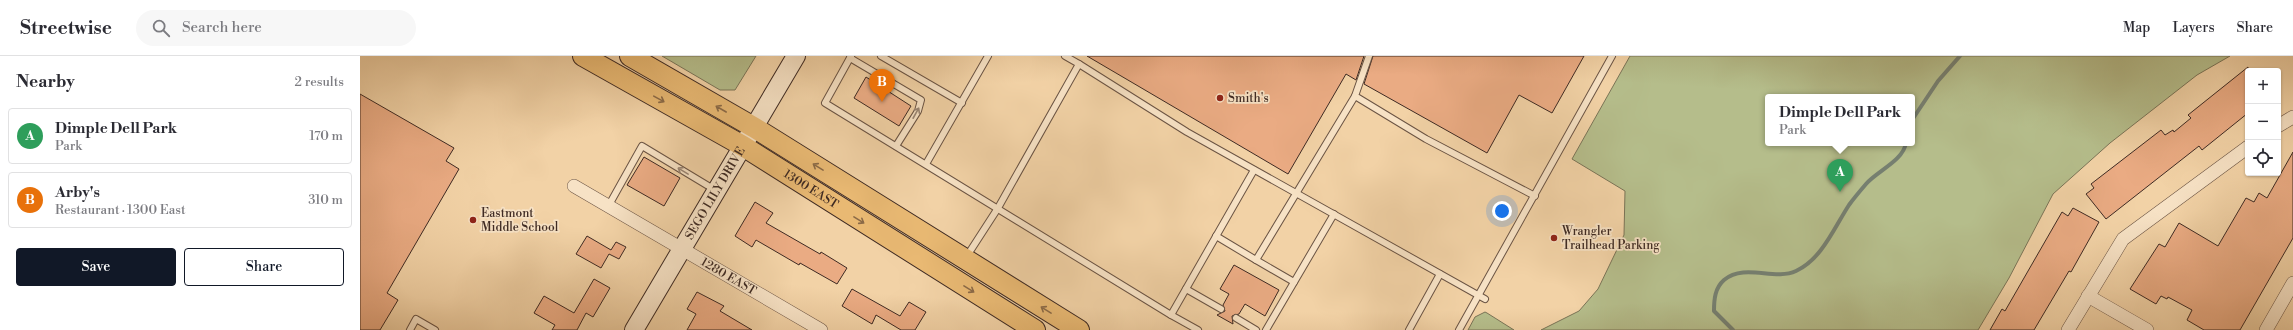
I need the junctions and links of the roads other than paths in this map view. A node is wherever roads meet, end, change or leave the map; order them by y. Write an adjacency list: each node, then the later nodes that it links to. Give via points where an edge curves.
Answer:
1 (583, 56): 16 (main road, 1300 EAST, one-way to 16)
2 (630, 56): 15 (main road, 1300 EAST, one-way to 2)
3 (796, 56): 15 (main road, SEGO LILY DRIVE)
4 (881, 56): 12 (lane)
5 (988, 56): 12 (lane)
6 (1064, 56): 10 (lane)
7 (1369, 56): 11 (lane)
8 (1612, 56): 24 (lane)
9 (850, 57): 17 (lane, via 825,103); 17 (lane, one-way to 9, via 918,111 921,100)
10 (1079, 64): 20 (lane, via 1187,132); 26 (lane)
11 (1355, 96): 23 (lane); 24 (lane, via 1426,139)
12 (962, 103): 19 (lane)
13 (2293, 117): 14 (street)
14 (2281, 124)
15 (755, 128): 16 (main road, SEGO LILY DRIVE); 31 (main road, 1300 EAST, one-way to 15)
16 (743, 146): 22 (main road, SEGO LILY DRIVE); 28 (main road, 1300 EAST, one-way to 28)
17 (896, 146): 19 (lane)
18 (2245, 149): 37 (street, via 2122,239)
19 (926, 164): 26 (lane)
20 (1254, 170): 23 (lane); 29 (lane)
21 (574, 186): 25 (street, 1280 EAST)
22 (716, 191): 25 (lane, one-way to 25, via 642,146); 30 (main road, SEGO LILY DRIVE)
23 (1296, 193): 27 (lane); 32 (lane)
24 (1535, 196): 38 (lane)
25 (609, 205): 30 (street, 1280 EAST)
26 (998, 208): 31 (lane); 40 (lane)
27 (1334, 214): 33 (lane); 34 (lane)
28 (880, 233): 31 (main road, via 914,240 949,262); 46 (main road, 1300 EAST, one-way to 46)
29 (1216, 236): 32 (lane); 36 (lane)
30 (682, 248): 44 (main road, SEGO LILY DRIVE); 45 (street, 1280 EAST)
31 (965, 260): 47 (main road, 1300 EAST, one-way to 31)
32 (1256, 260): 34 (lane)
33 (1440, 274): 38 (lane); 51 (lane)
34 (1294, 282): 50 (lane)
35 (2293, 283): 55 (street)
36 (1186, 289): 39 (lane); 40 (lane)
37 (2088, 296): 53 (street); 54 (street)
38 (1482, 298): 52 (lane)
39 (1221, 309)
40 (1172, 315): 48 (lane)
41 (1236, 318): 49 (lane)
42 (410, 330): 43 (lane, via 416,319)
43 (435, 330)
44 (634, 330)
45 (821, 330)
46 (1035, 330)
47 (1079, 330)
48 (1198, 330)
49 (1256, 330)
50 (1266, 330)
51 (1408, 330)
52 (1459, 330)
53 (2068, 330)
54 (2147, 330)
55 (2266, 330)

